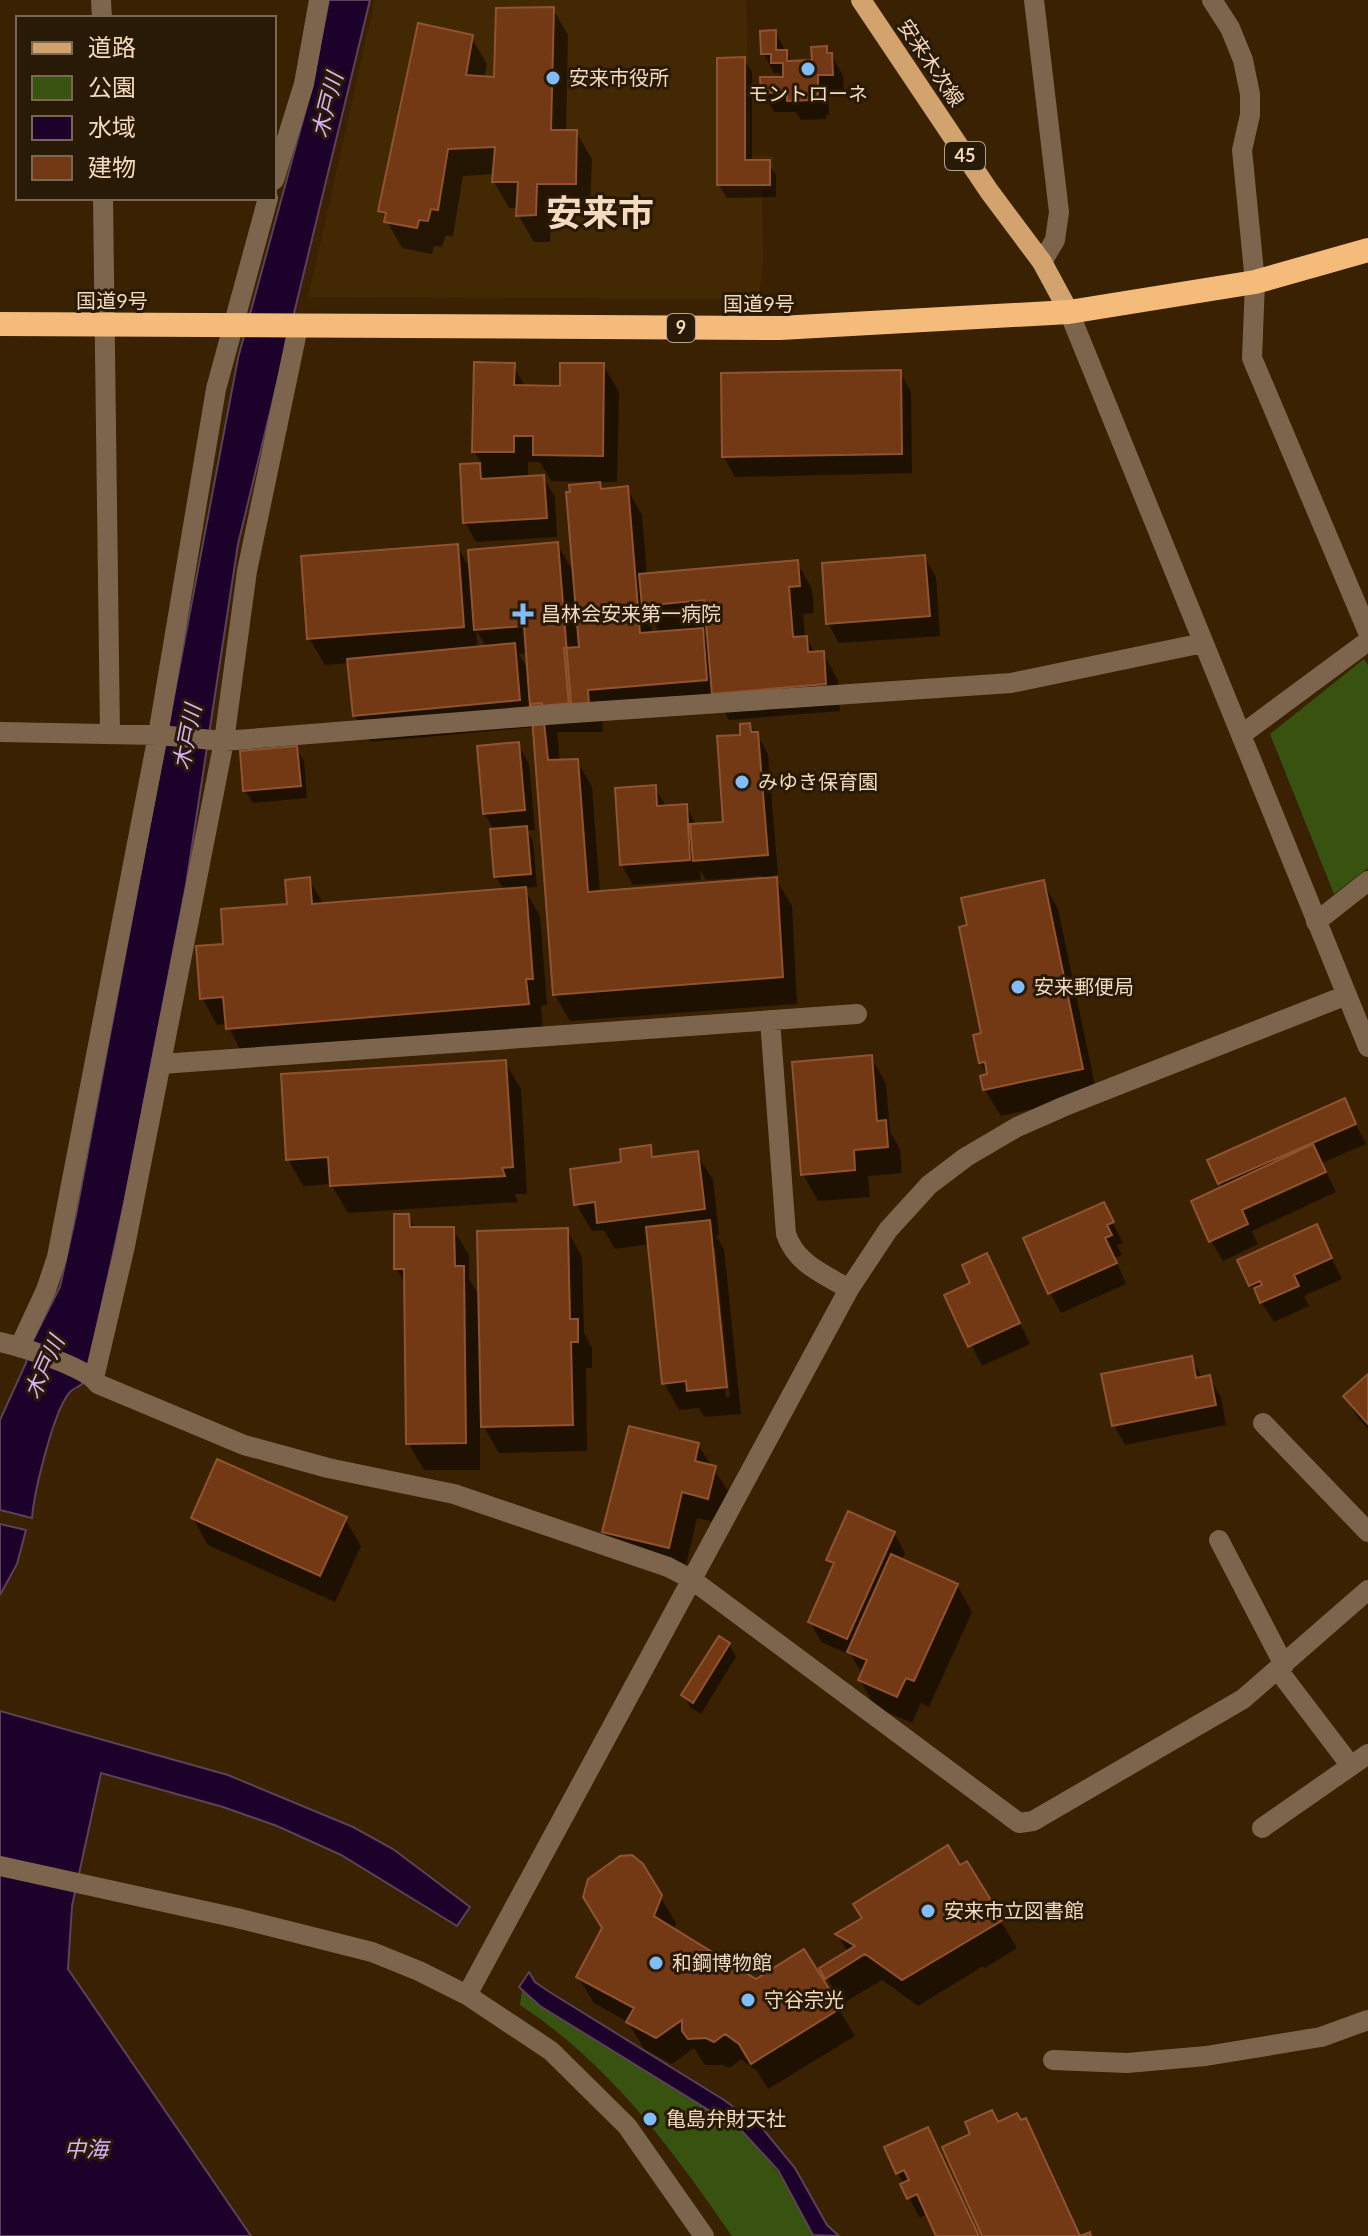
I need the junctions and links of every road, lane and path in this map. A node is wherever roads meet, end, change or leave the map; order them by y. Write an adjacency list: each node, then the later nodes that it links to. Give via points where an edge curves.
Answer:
1 (319, 0): 5 (street, via 304,84)
2 (861, 0): 9 (main road, 安来木次線 / 45)
3 (1034, 0): 9 (street, via 1059,212 1055,240)
4 (1212, 0): 10 (street, via 1243,60 1250,94 1242,150)
5 (276, 174)
6 (103, 200): 13 (street)
7 (268, 200): 14 (street)
8 (1368, 250): 10 (highway, 国道9号 / 9)
9 (1042, 262): 11 (main road, 安来木次線 / 45)
10 (1255, 282): 11 (highway, 国道9号 / 9); 16 (street, via 1252,358)
11 (1069, 312): 15 (highway, 国道9号 / 9, via 780,328); 18 (street)
12 (0, 324): 13 (highway, 国道9号 / 9)
13 (104, 325): 14 (highway, 国道9号 / 9); 20 (street)
14 (236, 326): 15 (highway, 国道9号 / 9); 21 (street, via 216,389)
15 (296, 327): 23 (street, via 247,571)
16 (1368, 632)
17 (1368, 641): 22 (street)
18 (1203, 643): 22 (street); 23 (street, via 1011,683)
19 (0, 732): 20 (street)
20 (110, 734): 21 (street)
21 (160, 735): 23 (street); 32 (street, via 57,1257 46,1290)
22 (1241, 735): 25 (street)
23 (220, 741): 30 (street)
24 (1368, 881): 25 (street)
25 (1316, 922): 26 (street)
26 (1347, 995): 29 (street); 31 (street, via 1065,1106 991,1142 929,1185 888,1230)
27 (857, 1014): 28 (street)
28 (770, 1020): 30 (street); 31 (street, via 786,1234 801,1260)
29 (1368, 1047)
30 (161, 1064): 33 (street, via 125,1246)
31 (849, 1289): 37 (street)
32 (15, 1346): 33 (street)
33 (88, 1375): 37 (street, via 98,1384 244,1445 454,1494)
34 (1263, 1423): 35 (street)
35 (1368, 1532)
36 (1219, 1540): 39 (street)
37 (691, 1579): 39 (street, via 1019,1823 1033,1821 1243,1699); 43 (street)
38 (1368, 1590): 39 (street)
39 (1281, 1668): 40 (street)
40 (1359, 1760): 41 (street)
41 (1262, 1828)
42 (0, 1866): 43 (street, via 372,1952)
43 (467, 1995): 46 (street, via 551,2051 627,2126)
44 (1368, 2020): 45 (street, via 1321,2037 1206,2056 1127,2063)
45 (1053, 2060)
46 (704, 2236)

